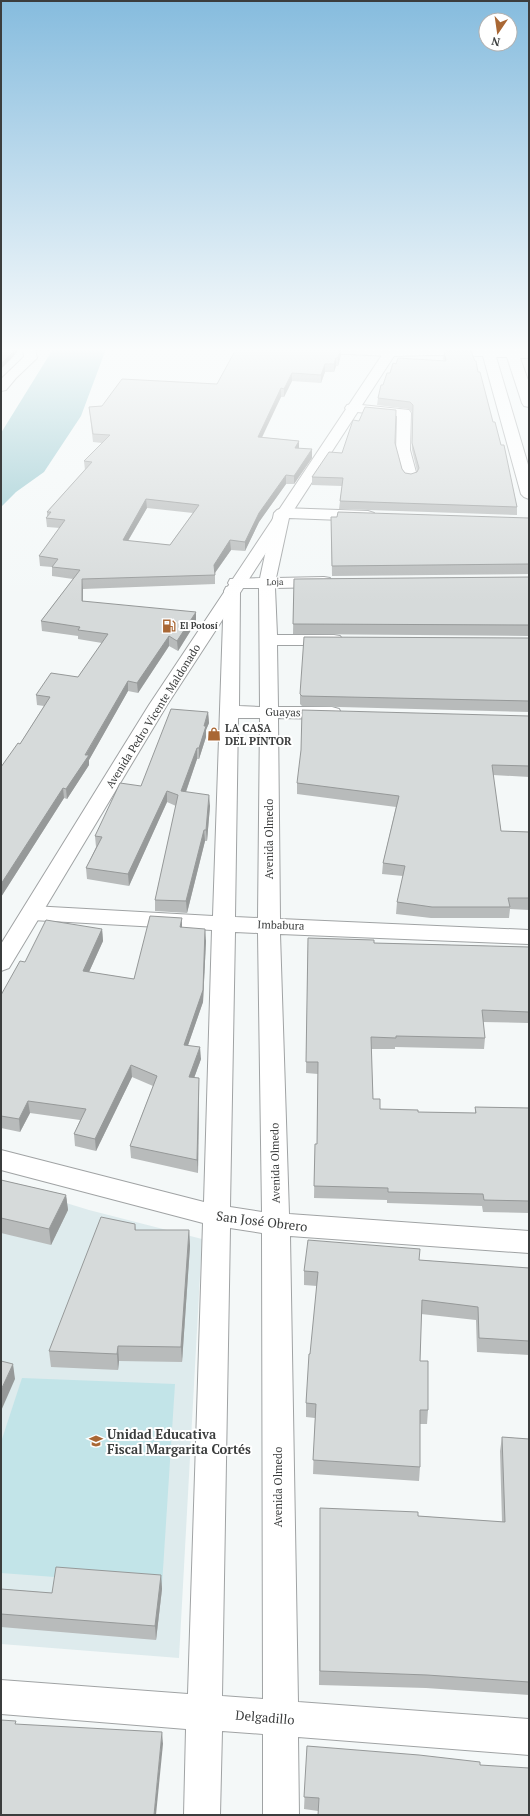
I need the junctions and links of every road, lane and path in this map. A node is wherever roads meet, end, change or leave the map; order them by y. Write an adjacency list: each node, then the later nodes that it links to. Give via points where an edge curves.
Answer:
1 (335, 434): 6 (street, Avenida Pedro Vicente Maldonado)
2 (403, 434): 4 (street, via 403,450)
3 (511, 434): 5 (street)
4 (410, 476)
5 (529, 494)
6 (282, 513): 7 (street); 8 (street, Avenida Olmedo); 10 (street, Avenida Pedro Vicente Maldonado)
7 (386, 517)
8 (267, 582): 9 (street, Loja); 10 (street, Loja); 11 (street, Avenida Olmedo)
9 (338, 582)
10 (234, 588): 13 (street); 16 (street, Avenida Pedro Vicente Maldonado, via 158,705)
11 (268, 640): 12 (street); 14 (street, Avenida Olmedo)
12 (347, 640)
13 (229, 712): 14 (street, Guayas); 17 (street)
14 (269, 712): 15 (street, Guayas); 18 (street, Avenida Olmedo)
15 (348, 714)
16 (32, 913): 17 (street, Imbabura); 20 (street, Avenida Pedro Vicente Maldonado)
17 (224, 924): 18 (street, Imbabura); 22 (street)
18 (269, 925): 19 (street, Imbabura); 23 (street, Avenida Olmedo)
19 (529, 937)
20 (1, 963)
21 (1, 1160): 22 (street, San José Obrero)
22 (217, 1216): 23 (street, San José Obrero); 26 (street)
23 (276, 1224): 24 (street, San José Obrero); 27 (street, Avenida Olmedo)
24 (529, 1242)
25 (1, 1697): 26 (street, Delgadillo)
26 (205, 1712): 27 (street, Delgadillo); 29 (street)
27 (280, 1718): 28 (street, Delgadillo); 30 (street, Avenida Olmedo)
28 (529, 1737)
29 (202, 1815)
30 (281, 1815)

